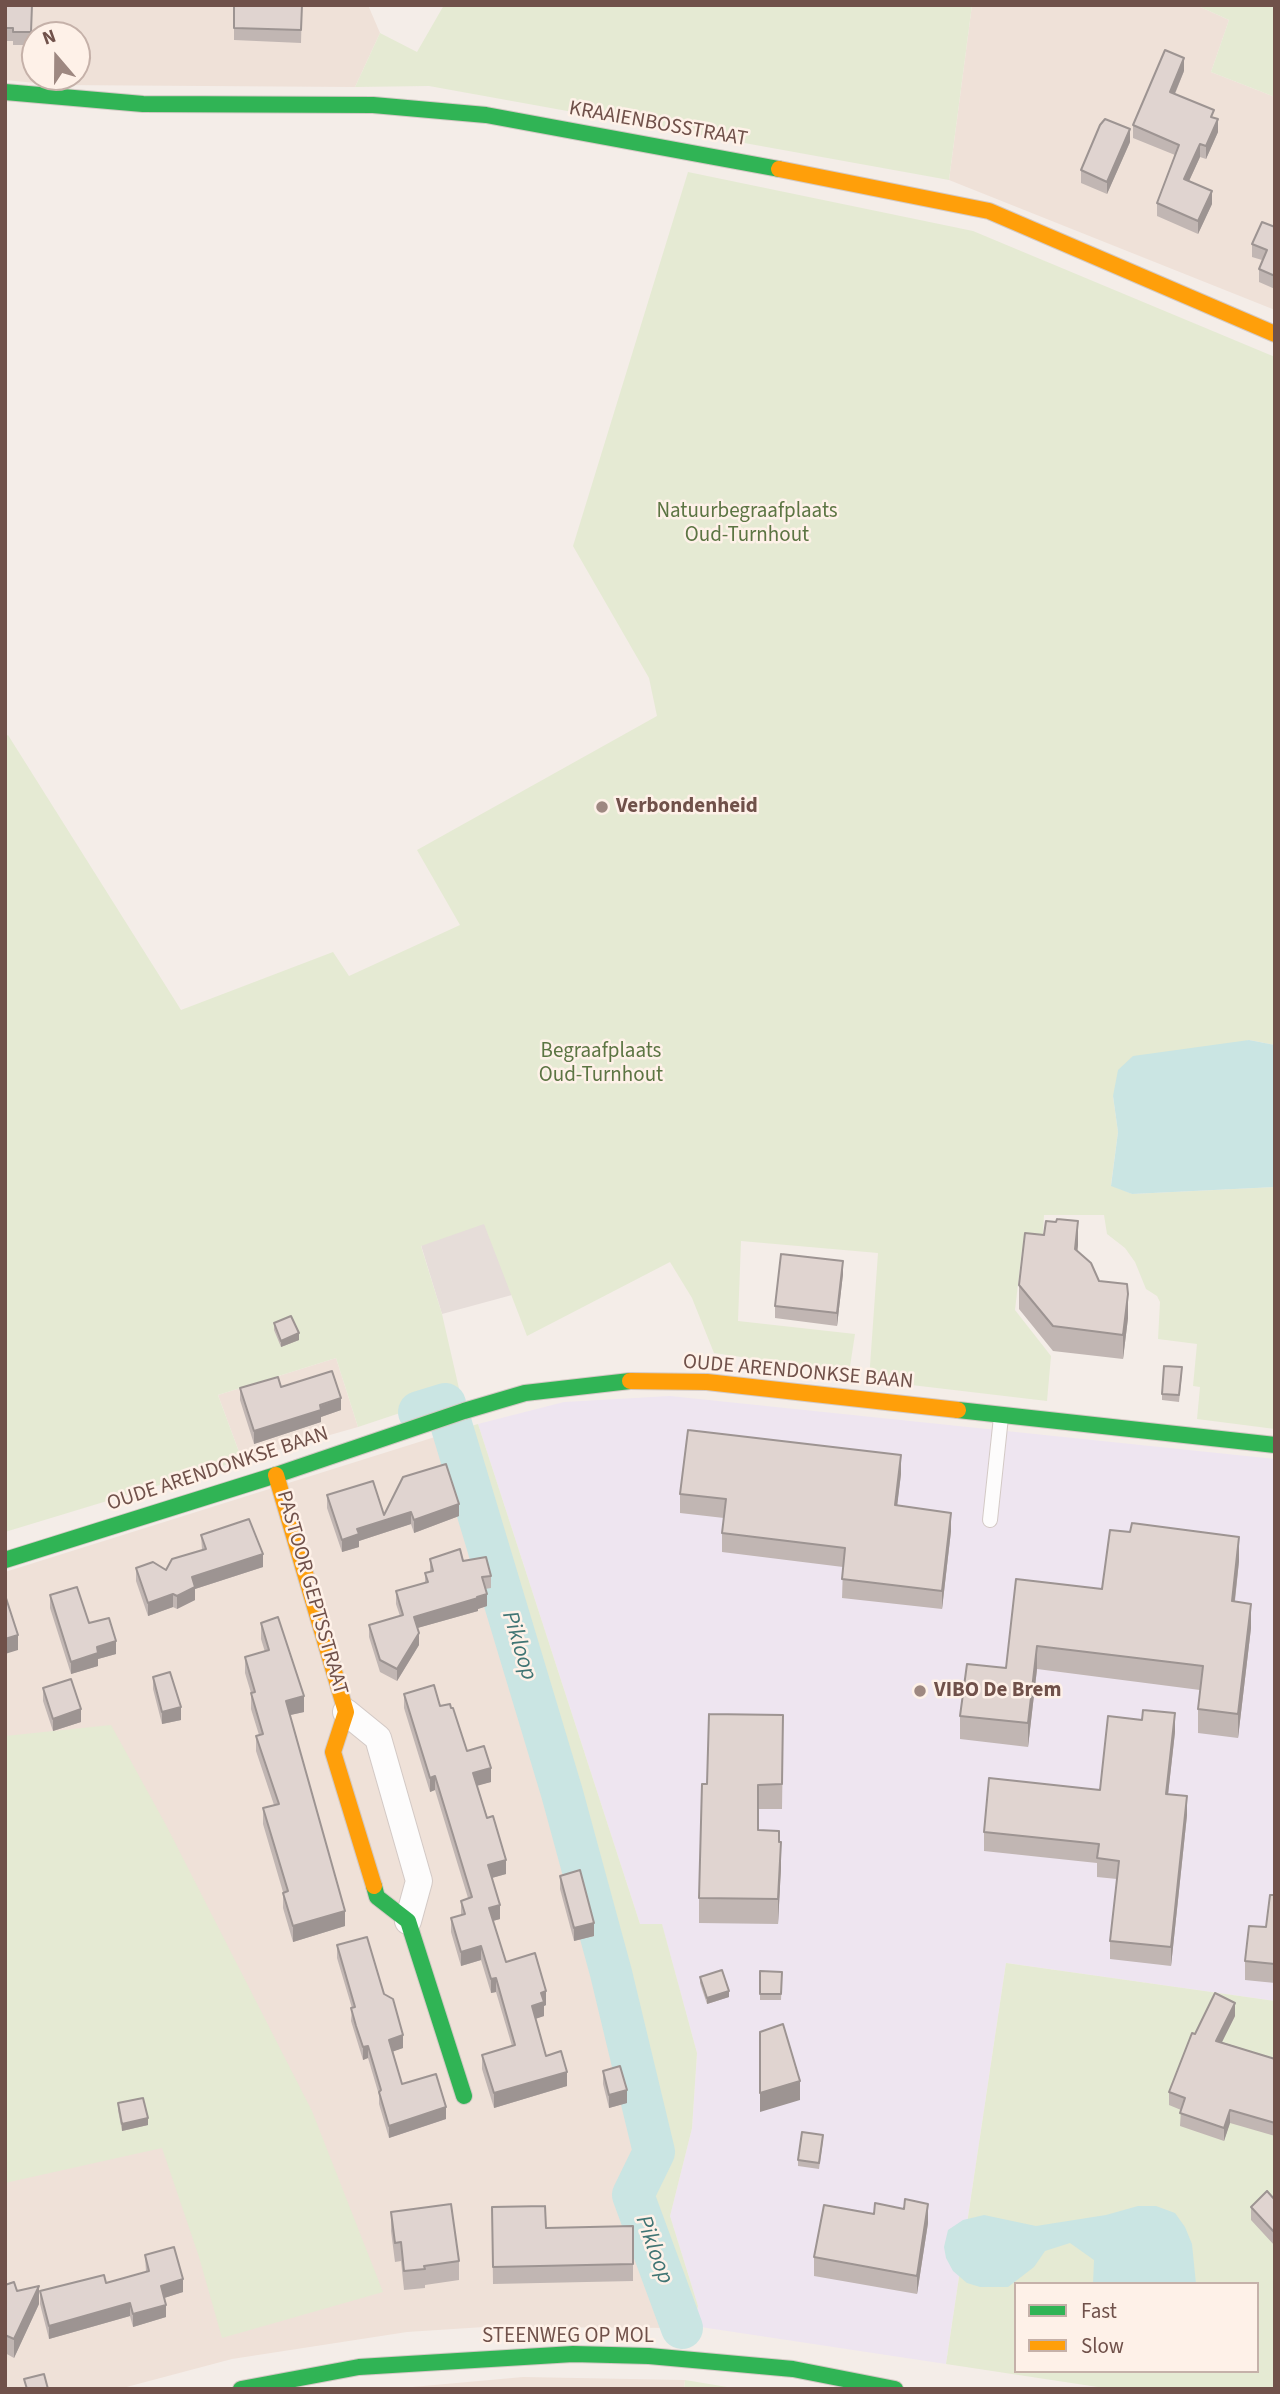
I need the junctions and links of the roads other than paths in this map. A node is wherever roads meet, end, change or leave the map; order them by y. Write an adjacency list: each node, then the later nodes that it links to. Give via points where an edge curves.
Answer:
1 (5, 92): 2 (street, KRAAIENBOSSTRAAT, via 143,104 373,105 486,115 888,189 989,211)
2 (1275, 334)
3 (1001, 1414): 4 (street, OUDE ARENDONKSE BAAN); 5 (street, OUDE ARENDONKSE BAAN, via 707,1381 617,1381 525,1394); 6 (lane)
4 (1275, 1445)
5 (276, 1475): 7 (street, OUDE ARENDONKSE BAAN); 8 (street, PASTOOR GEPTSSTRAAT)
6 (990, 1520)
7 (5, 1560)
8 (346, 1712): 9 (street, PASTOOR GEPTSSTRAAT, via 378,1738 419,1881); 9 (street, PASTOOR GEPTSSTRAAT, via 333,1752 377,1897)
9 (408, 1920): 10 (street)
10 (464, 2096)
11 (240, 2389): 12 (street, STEENWEG OP MOL, via 359,2367 573,2354 793,2369)
12 (895, 2389)

